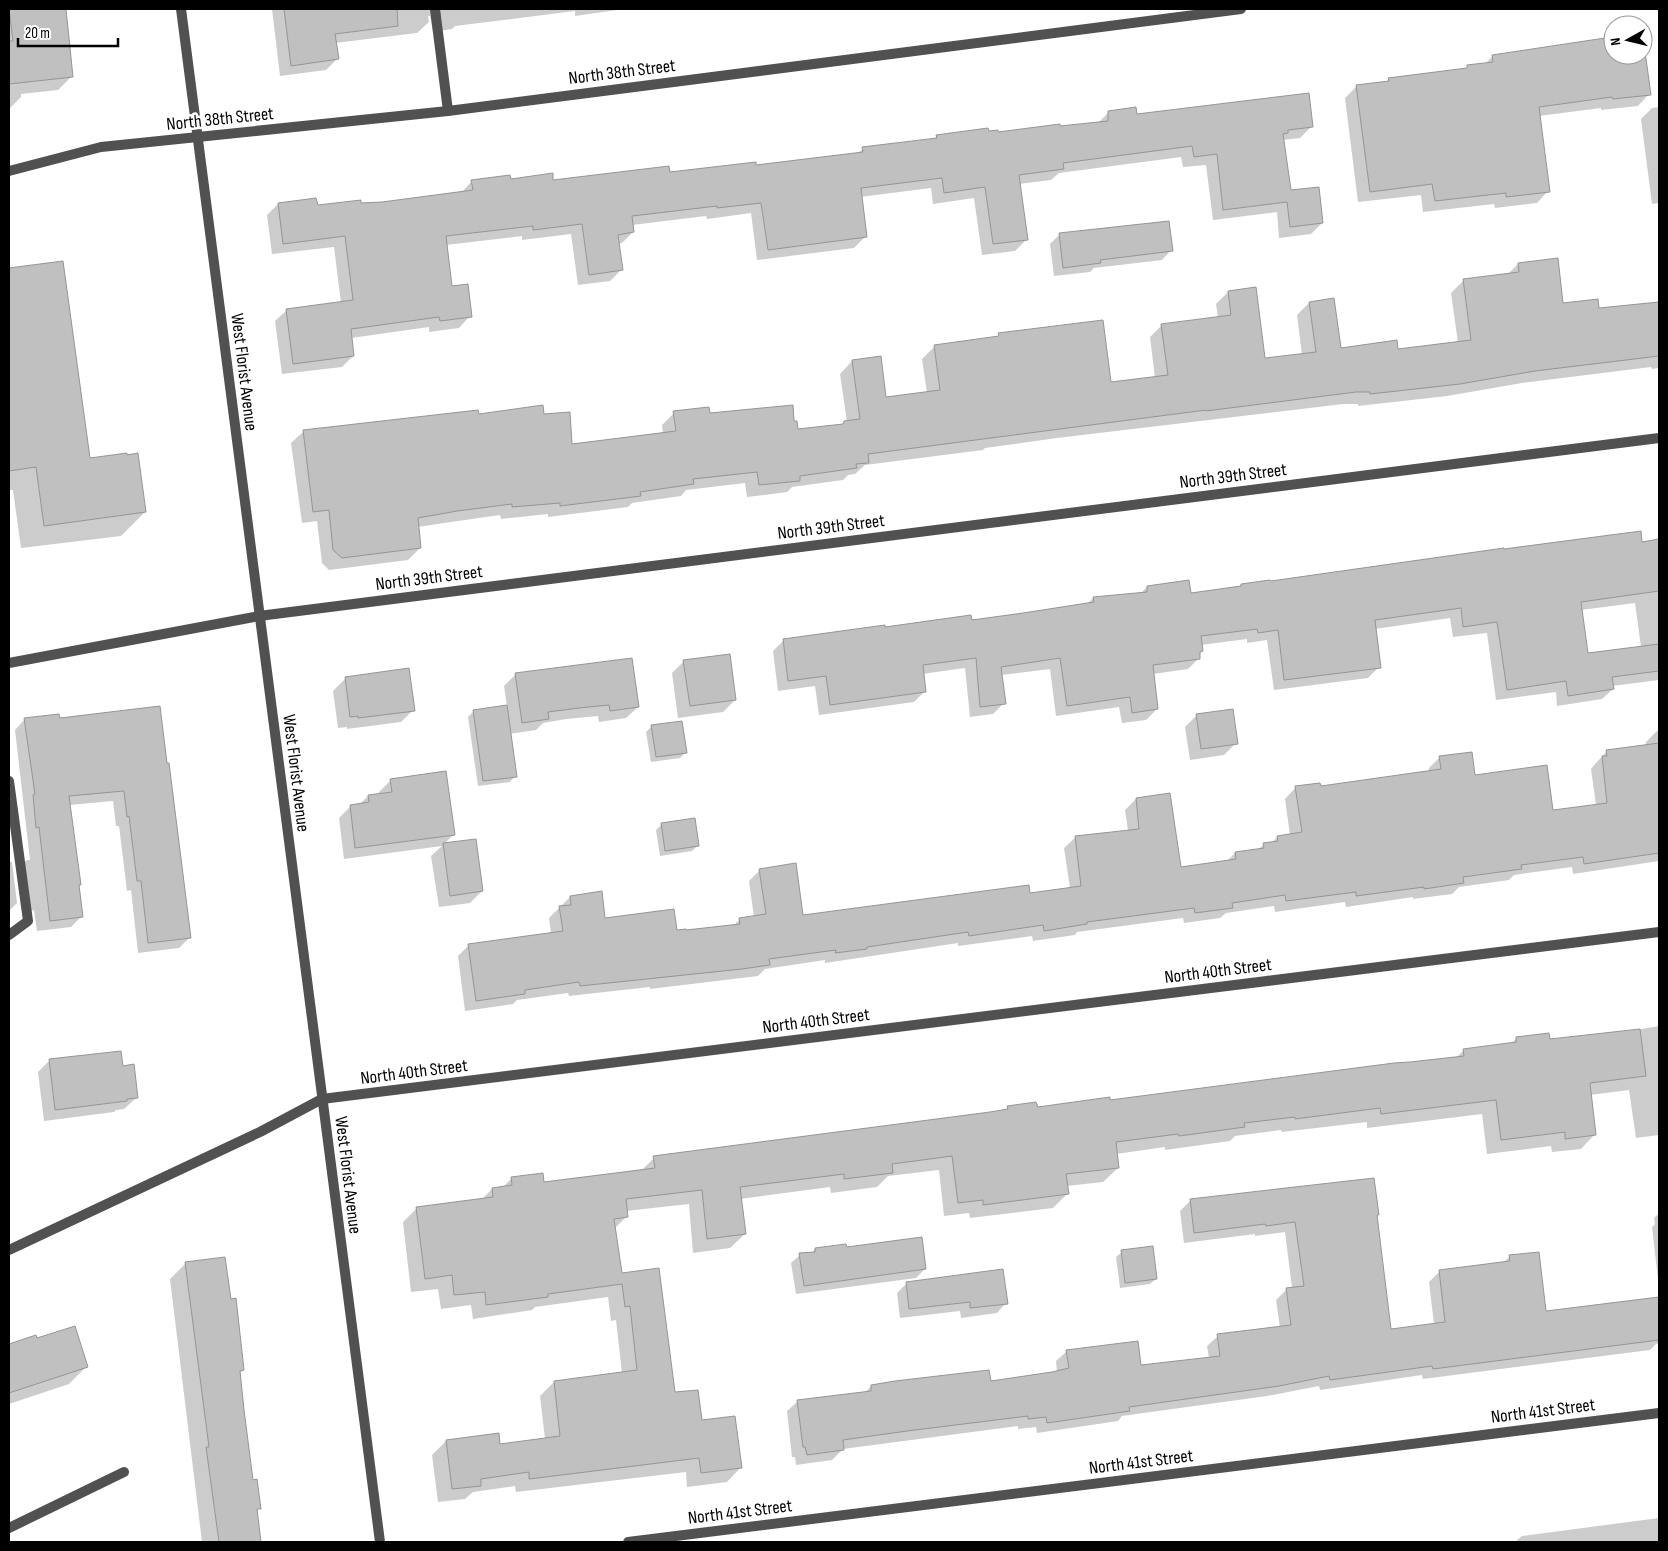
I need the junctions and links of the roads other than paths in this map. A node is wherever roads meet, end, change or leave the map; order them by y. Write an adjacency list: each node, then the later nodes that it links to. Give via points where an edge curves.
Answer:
1 (181, 9): 5 (street, West Florist Avenue)
2 (435, 9): 4 (street)
3 (1241, 9): 4 (street, North 38th Street)
4 (448, 111): 5 (street, North 38th Street)
5 (198, 138): 6 (street, North 38th Street, via 101,148); 8 (street, West Florist Avenue)
6 (9, 171)
7 (1659, 438): 8 (street, North 39th Street)
8 (259, 616): 9 (street, North 39th Street); 13 (street, West Florist Avenue)
9 (9, 663)
10 (9, 782): 12 (street, via 28,921)
11 (1659, 932): 13 (street, North 40th Street)
12 (9, 934)
13 (322, 1100): 14 (street, North 40th Street); 18 (street, West Florist Avenue)
14 (9, 1250)
15 (1659, 1413): 19 (street, North 41st Street)
16 (124, 1472): 17 (street)
17 (9, 1528)
18 (380, 1542)
19 (628, 1542)

